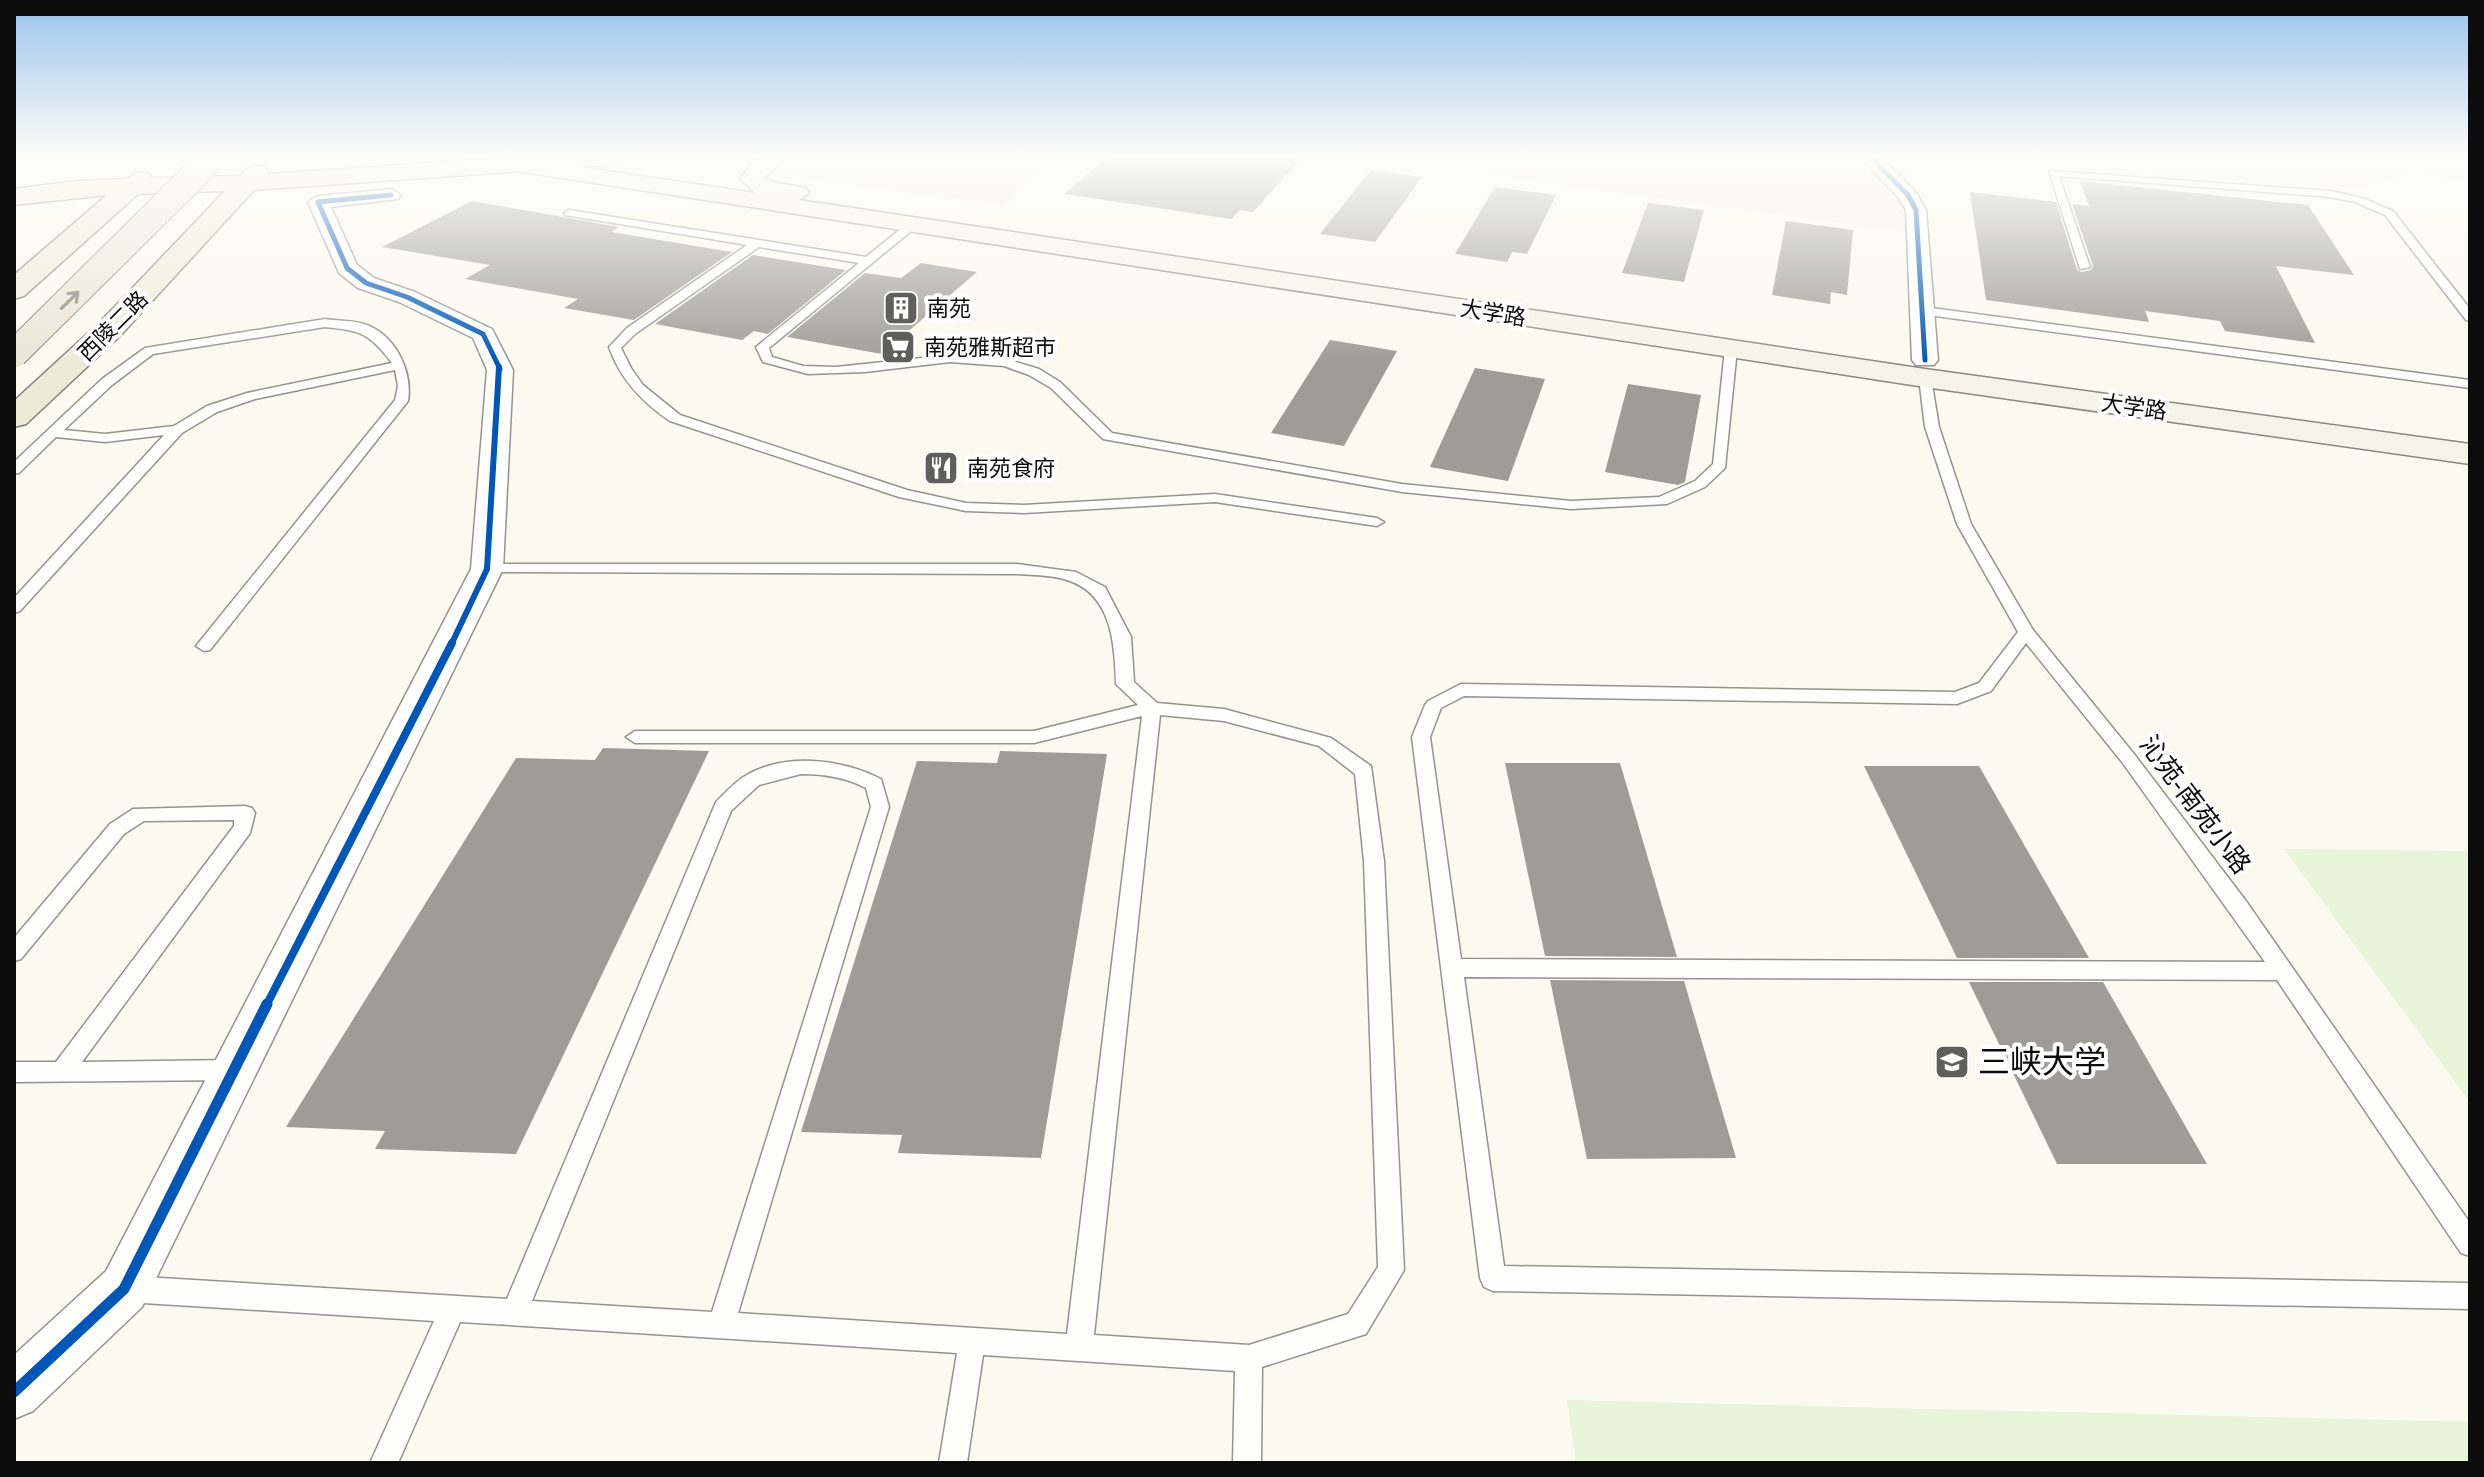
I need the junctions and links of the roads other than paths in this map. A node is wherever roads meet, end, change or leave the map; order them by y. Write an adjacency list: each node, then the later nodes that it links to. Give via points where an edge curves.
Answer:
1 (85, 227): 16 (main road)
2 (113, 227): 19 (highway)
3 (142, 227): 21 (highway, one-way to 3, bridge)
4 (206, 227): 25 (main road, 西陵二路, via 124,316)
5 (329, 227): 32 (street, via 347,268 366,283 483,334 500,370)
6 (656, 227): 13 (lane)
7 (910, 227): 14 (lane)
8 (925, 227): 20 (main road, 大学路)
9 (1009, 227): 23 (main road, 大学路)
10 (1917, 227): 17 (street)
11 (2071, 227): 15 (lane)
12 (2400, 227): 18 (lane)
13 (757, 243): 14 (lane); 31 (lane, via 615,347 654,405 675,418 904,494 966,507 1024,509 1215,498)
14 (870, 261): 20 (lane, via 762,347 767,359 806,370 960,358 1003,362 1035,372 1066,393 1108,436 1418,490 1571,505 1662,501 1700,484 1720,465)
15 (2084, 267)
16 (14, 290)
17 (1924, 311): 23 (street); 24 (lane)
18 (2470, 317)
19 (14, 321)
20 (1731, 349): 23 (main road, 大学路)
21 (14, 354)
22 (400, 365): 26 (lane, via 252,396 212,409); 27 (lane, via 378,337 361,327 325,323 149,351); 35 (lane, via 401,401)
23 (1925, 369): 28 (main road, 大学路); 29 (main road, 大学路); 34 (lane, 沁苑-南苑小路, via 1932,427 1964,524)
24 (2470, 384)
25 (14, 417)
26 (177, 430): 27 (lane, via 105,438); 33 (lane)
27 (54, 433): 30 (lane)
28 (2470, 436)
29 (2470, 454)
30 (14, 470)
31 (1377, 522)
32 (487, 569): 36 (lane, via 1017,569 1070,575 1099,590 1123,637 1125,684); 41 (street)
33 (14, 608)
34 (2026, 632): 39 (lane, via 1985,687 1957,698 1461,690 1434,705 1421,737); 40 (lane, 沁苑-南苑小路, via 2128,758)
35 (204, 646)
36 (1152, 708): 37 (lane, via 1034,737); 51 (lane); 52 (lane, via 1224,715 1325,742 1364,771 1374,861 1391,1270 1357,1325)
37 (635, 737)
38 (14, 953): 42 (lane, via 117,829 140,814 245,813 243,828)
39 (1451, 968): 40 (lane); 46 (lane, via 1493,1278)
40 (2283, 971): 44 (lane, 沁苑-南苑小路)
41 (234, 1070): 42 (lane); 45 (street)
42 (62, 1071): 43 (lane)
43 (14, 1072)
44 (2470, 1244)
45 (124, 1289): 47 (lane); 53 (street)
46 (2470, 1296)
47 (453, 1309): 48 (lane); 54 (lane)
48 (514, 1313): 49 (lane); 49 (lane, via 723,807 754,778 796,768 854,772 874,784 880,807)
49 (721, 1325): 50 (lane)
50 (972, 1341): 51 (lane); 55 (lane)
51 (1079, 1347): 52 (lane)
52 (1249, 1358): 56 (lane)
53 (14, 1392)
54 (384, 1463)
55 (953, 1463)
56 (1247, 1463)

